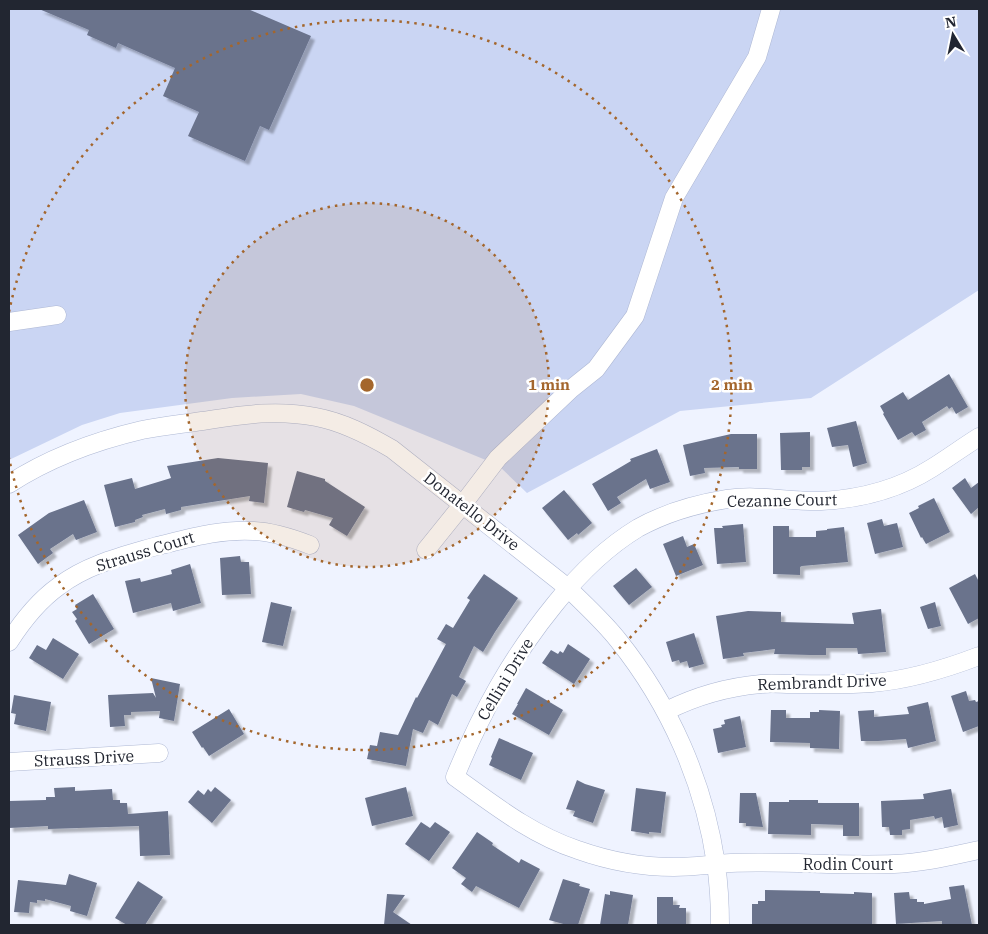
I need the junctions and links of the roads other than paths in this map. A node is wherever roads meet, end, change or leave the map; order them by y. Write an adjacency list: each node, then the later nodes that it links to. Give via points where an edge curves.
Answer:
1 (771, 9): 6 (street, via 757,57 674,198 635,316 596,369 570,389 498,458)
2 (57, 315): 3 (street)
3 (9, 322)
4 (979, 437): 9 (street, Cezanne Court, via 931,469 876,493 819,501 729,498 668,514 613,545)
5 (9, 484): 6 (street, Donatello Drive, via 58,458 100,441 143,430 262,413 288,413 317,417 369,435)
6 (463, 504): 8 (street); 9 (street, Donatello Drive)
7 (310, 544): 10 (street, Strauss Court, via 283,535 228,531 202,534 107,560 82,571 42,600)
8 (426, 550)
9 (568, 588): 12 (street, Donatello Drive, via 618,640); 15 (street, Cellini Drive, via 538,625 488,703)
10 (9, 642)
11 (979, 656): 12 (street, Rembrandt Drive, via 909,678 872,683 734,687 704,694)
12 (666, 711): 17 (street, Donatello Drive, via 697,784)
13 (159, 753): 14 (street, Strauss Drive)
14 (9, 762)
15 (455, 777): 17 (street, Rodin Court, via 517,821 577,850 641,865)
16 (979, 850): 17 (street, Rodin Court, via 895,864)
17 (716, 864): 18 (street, Donatello Drive)
18 (720, 925)

